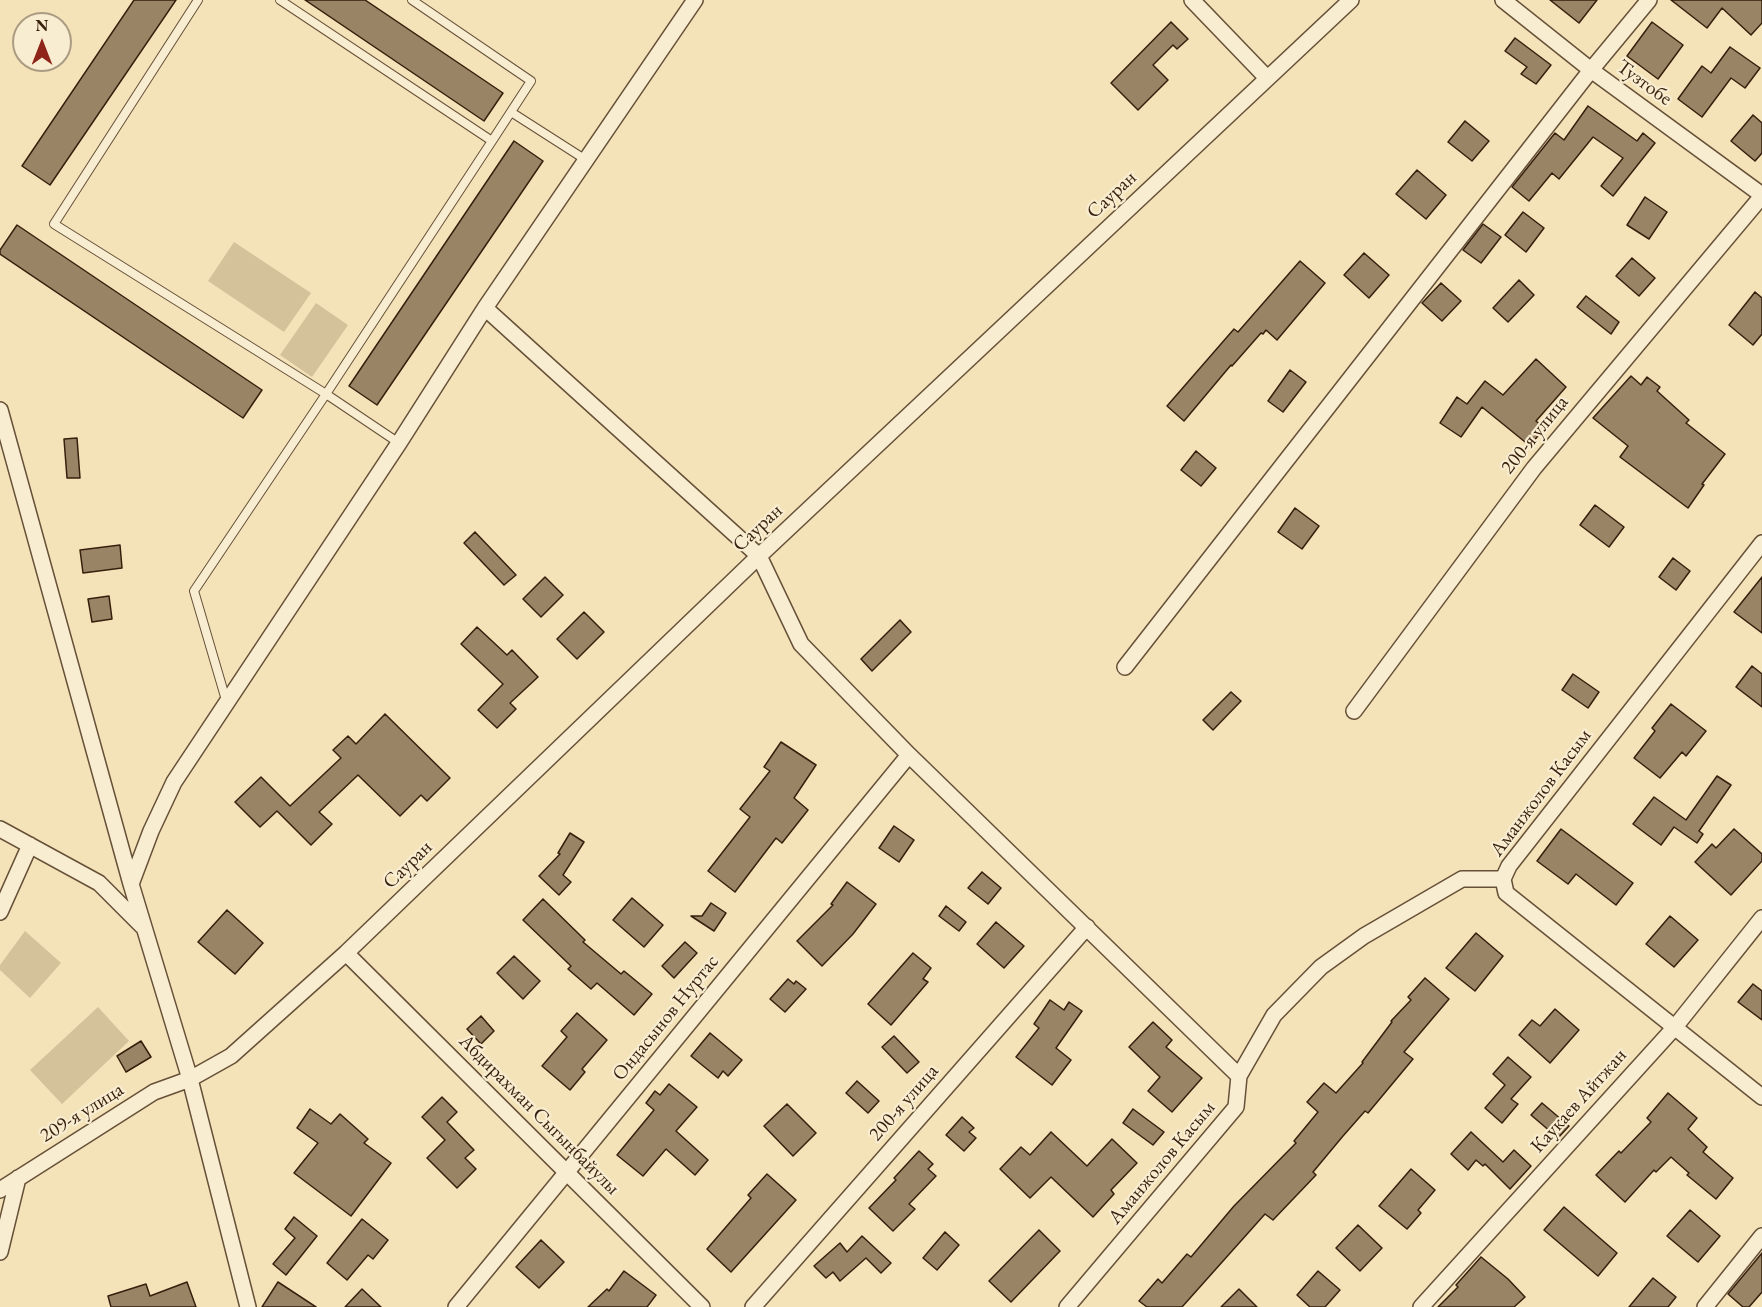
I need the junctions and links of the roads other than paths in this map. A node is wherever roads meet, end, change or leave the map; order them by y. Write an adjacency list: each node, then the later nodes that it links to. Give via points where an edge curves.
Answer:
1 (198, 0): 16 (lane, via 54,224)
2 (280, 0): 12 (lane)
3 (412, 0): 11 (lane, via 531,81)
4 (695, 0): 13 (street)
5 (1192, 0): 10 (street)
6 (1351, 0): 10 (street, Сауран)
7 (1503, 0): 9 (street, Тузтобе)
8 (1649, 0): 9 (street)
9 (1591, 70): 14 (street, Тузтобе); 22 (street)
10 (1266, 78): 21 (street, Сауран)
11 (512, 112): 12 (lane); 13 (lane)
12 (492, 141): 16 (lane)
13 (586, 160): 15 (street)
14 (1762, 196): 24 (street, 200-я улица, via 1534,468)
15 (485, 308): 19 (street); 21 (street)
16 (326, 394): 19 (lane); 23 (lane, via 194,591)
17 (0, 410): 18 (street)
18 (2, 426): 29 (street)
19 (399, 443): 23 (street)
20 (1762, 543): 28 (street, Аманжолов Касым, via 1509,866)
21 (759, 556): 25 (street, via 801,644); 34 (street, Сауран)
22 (1125, 667)
23 (226, 701): 29 (street, via 174,782)
24 (1354, 711)
25 (909, 755): 32 (street); 39 (street, Ондасынов Нуртас)
26 (0, 829): 27 (street)
27 (30, 845): 30 (street); 33 (street, via 99,883)
28 (1503, 879): 35 (street, via 1506,893); 36 (street, Аманжолов Касым, via 1462,879 1364,936 1321,967 1274,1015)
29 (131, 884): 33 (street)
30 (0, 912)
31 (1762, 918): 35 (street, Каукаев Айтжан)
32 (1087, 927): 36 (street); 47 (street, 200-я улица)
33 (144, 928): 37 (street)
34 (346, 953): 37 (street, Сауран, via 231,1056); 39 (street, Абдирахман Сыгынбайулы)
35 (1675, 1027): 38 (street); 49 (street, Каукаев Айтжан)
36 (1239, 1076): 48 (street, Аманжолов Касым, via 1236,1107)
37 (190, 1079): 40 (street, 209-я улица, via 154,1092); 44 (street)
38 (1762, 1097)
39 (566, 1173): 45 (street, Ондасынов Нуртас); 46 (street, Абдирахман Сыгынбайулы)
40 (18, 1178): 41 (street, 209-я улица); 43 (street)
41 (0, 1190)
42 (1762, 1236): 50 (street)
43 (0, 1252)
44 (248, 1307)
45 (456, 1307)
46 (702, 1307)
47 (753, 1307)
48 (1067, 1307)
49 (1421, 1307)
50 (1706, 1307)

